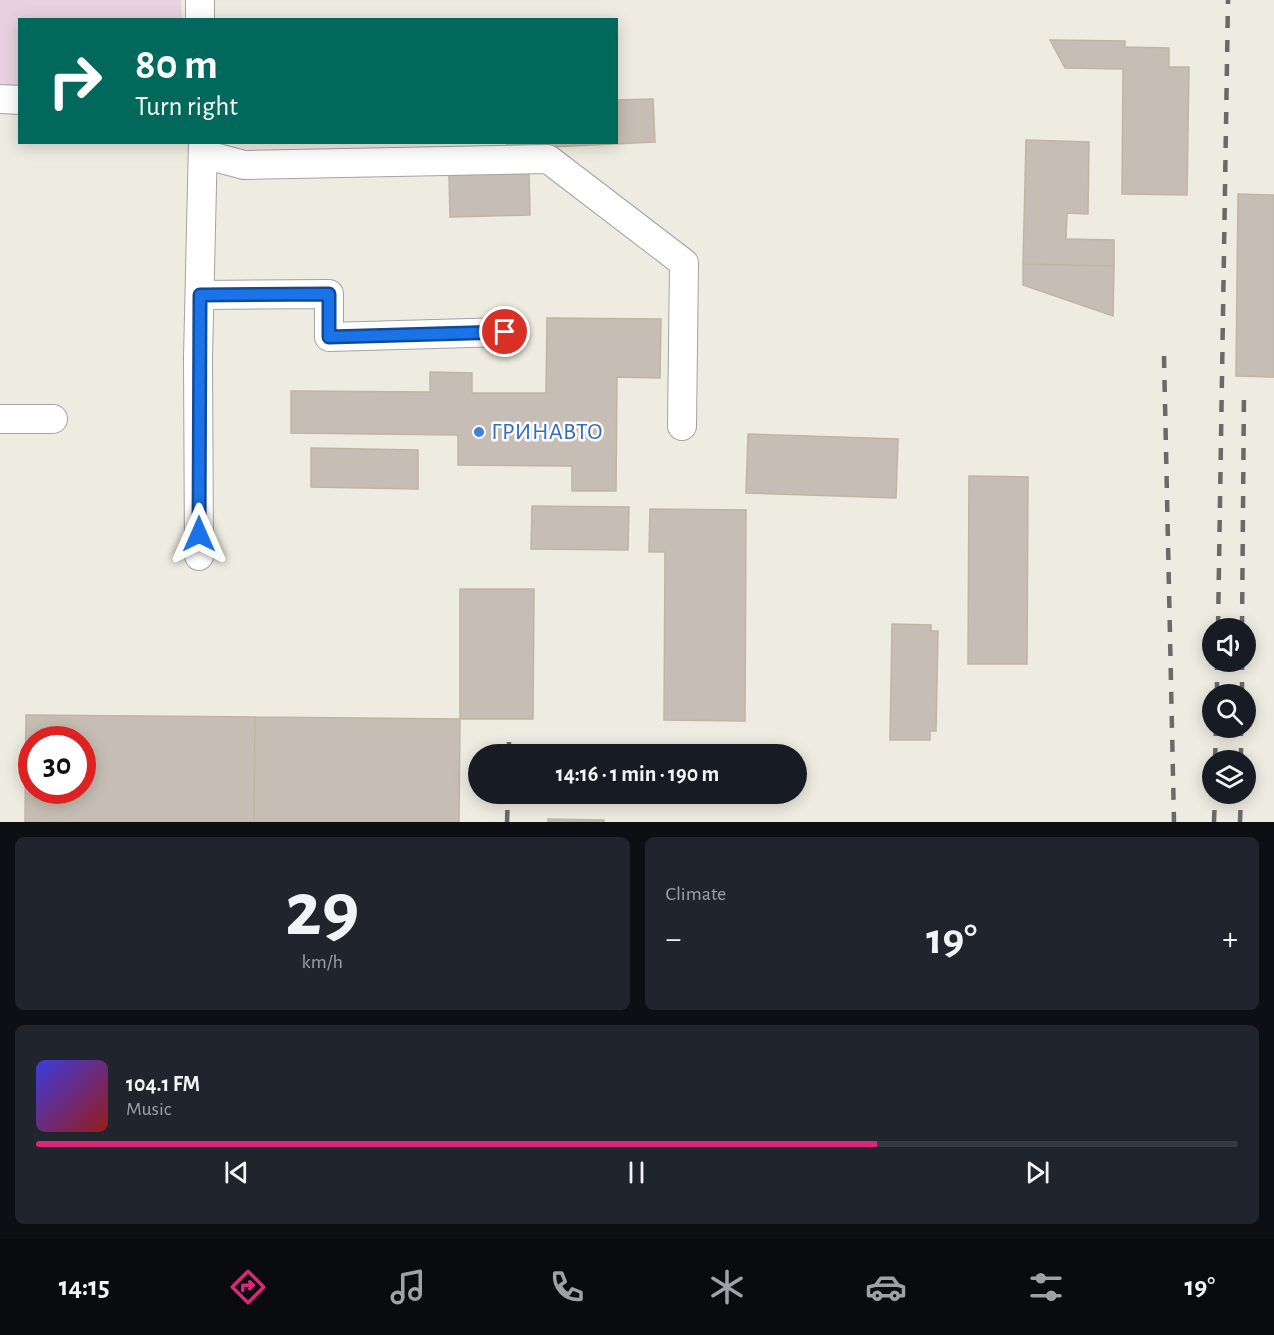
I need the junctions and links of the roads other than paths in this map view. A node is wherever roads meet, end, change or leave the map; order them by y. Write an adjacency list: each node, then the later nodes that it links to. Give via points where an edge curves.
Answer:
1 (200, 0): 2 (street)
2 (200, 18)
3 (0, 99): 4 (street)
4 (18, 100)
5 (203, 148): 6 (street); 10 (street, via 244,165 548,159 684,263)
6 (200, 295): 7 (street, via 329,294 329,337); 11 (street)
7 (505, 332)
8 (0, 419): 9 (street)
9 (53, 419)
10 (682, 426)
11 (199, 556)

